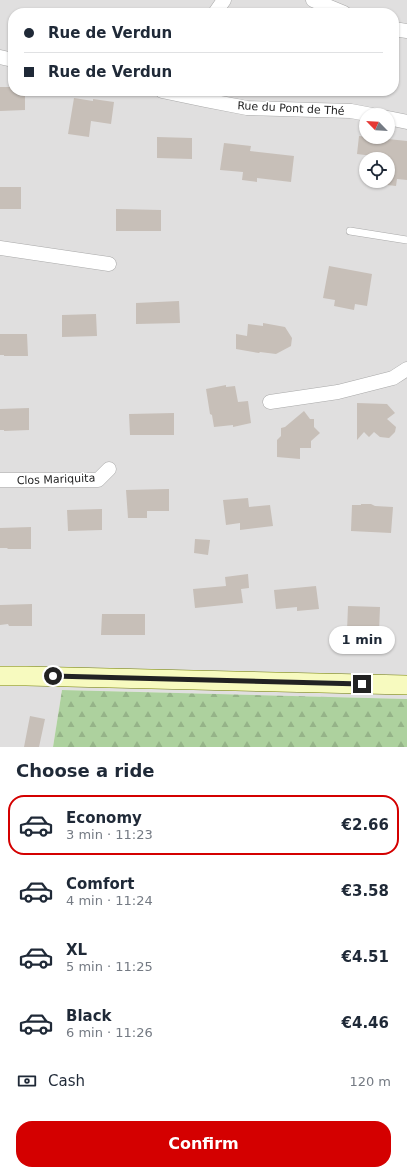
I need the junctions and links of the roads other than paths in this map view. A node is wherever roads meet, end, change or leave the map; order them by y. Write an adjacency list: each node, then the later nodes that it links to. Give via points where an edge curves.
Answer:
1 (313, 0): 2 (street)
2 (332, 8)
3 (205, 96): 4 (street, Rue du Pont de Thé, via 247,108)
4 (359, 112)
5 (395, 119): 6 (street)
6 (407, 122)
7 (350, 231): 8 (lane)
8 (407, 240)
9 (0, 248): 10 (street)
10 (108, 264)
11 (407, 369): 12 (street, via 393,378 338,392)
12 (270, 402)
13 (109, 469): 14 (street, Clos Mariquita, via 98,480)
14 (0, 480)
15 (0, 676): 16 (main road)
16 (407, 685)

